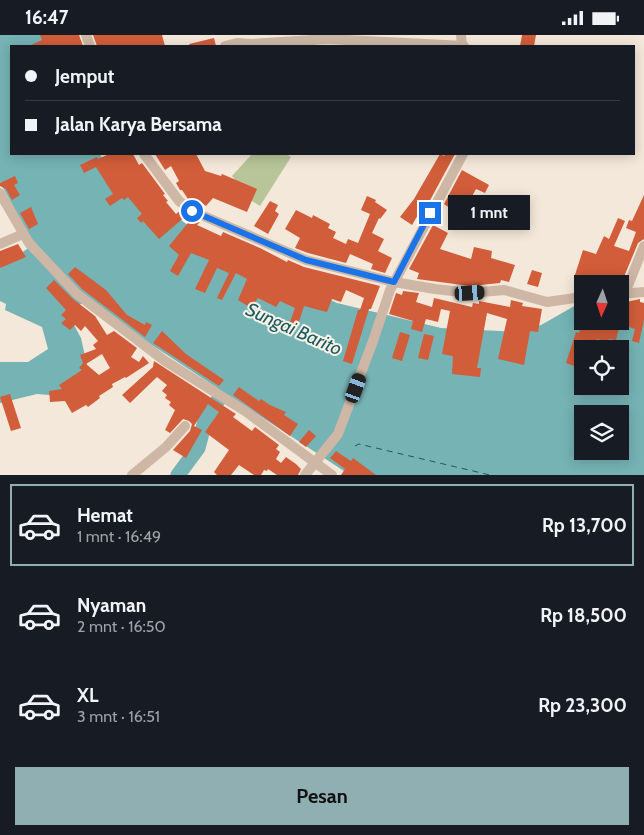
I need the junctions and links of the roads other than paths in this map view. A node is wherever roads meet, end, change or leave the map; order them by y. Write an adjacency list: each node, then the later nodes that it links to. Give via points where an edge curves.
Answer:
1 (230, 45): 2 (street, via 328,39)
2 (444, 45)
3 (145, 155): 10 (street, via 180,201 205,217 306,260)
4 (462, 155): 10 (street)
5 (0, 193): 6 (street)
6 (24, 233): 7 (street); 15 (street, via 29,243 77,293 121,328)
7 (0, 244)
8 (644, 246): 9 (street)
9 (629, 280)
10 (392, 286): 13 (street, via 470,293 504,290 547,301); 15 (street, via 338,434)
11 (644, 292): 12 (street)
12 (629, 293)
13 (574, 298)
14 (185, 426): 16 (street, via 166,447)
15 (316, 461): 17 (street); 18 (street)
16 (132, 475)
17 (305, 475)
18 (332, 475)

